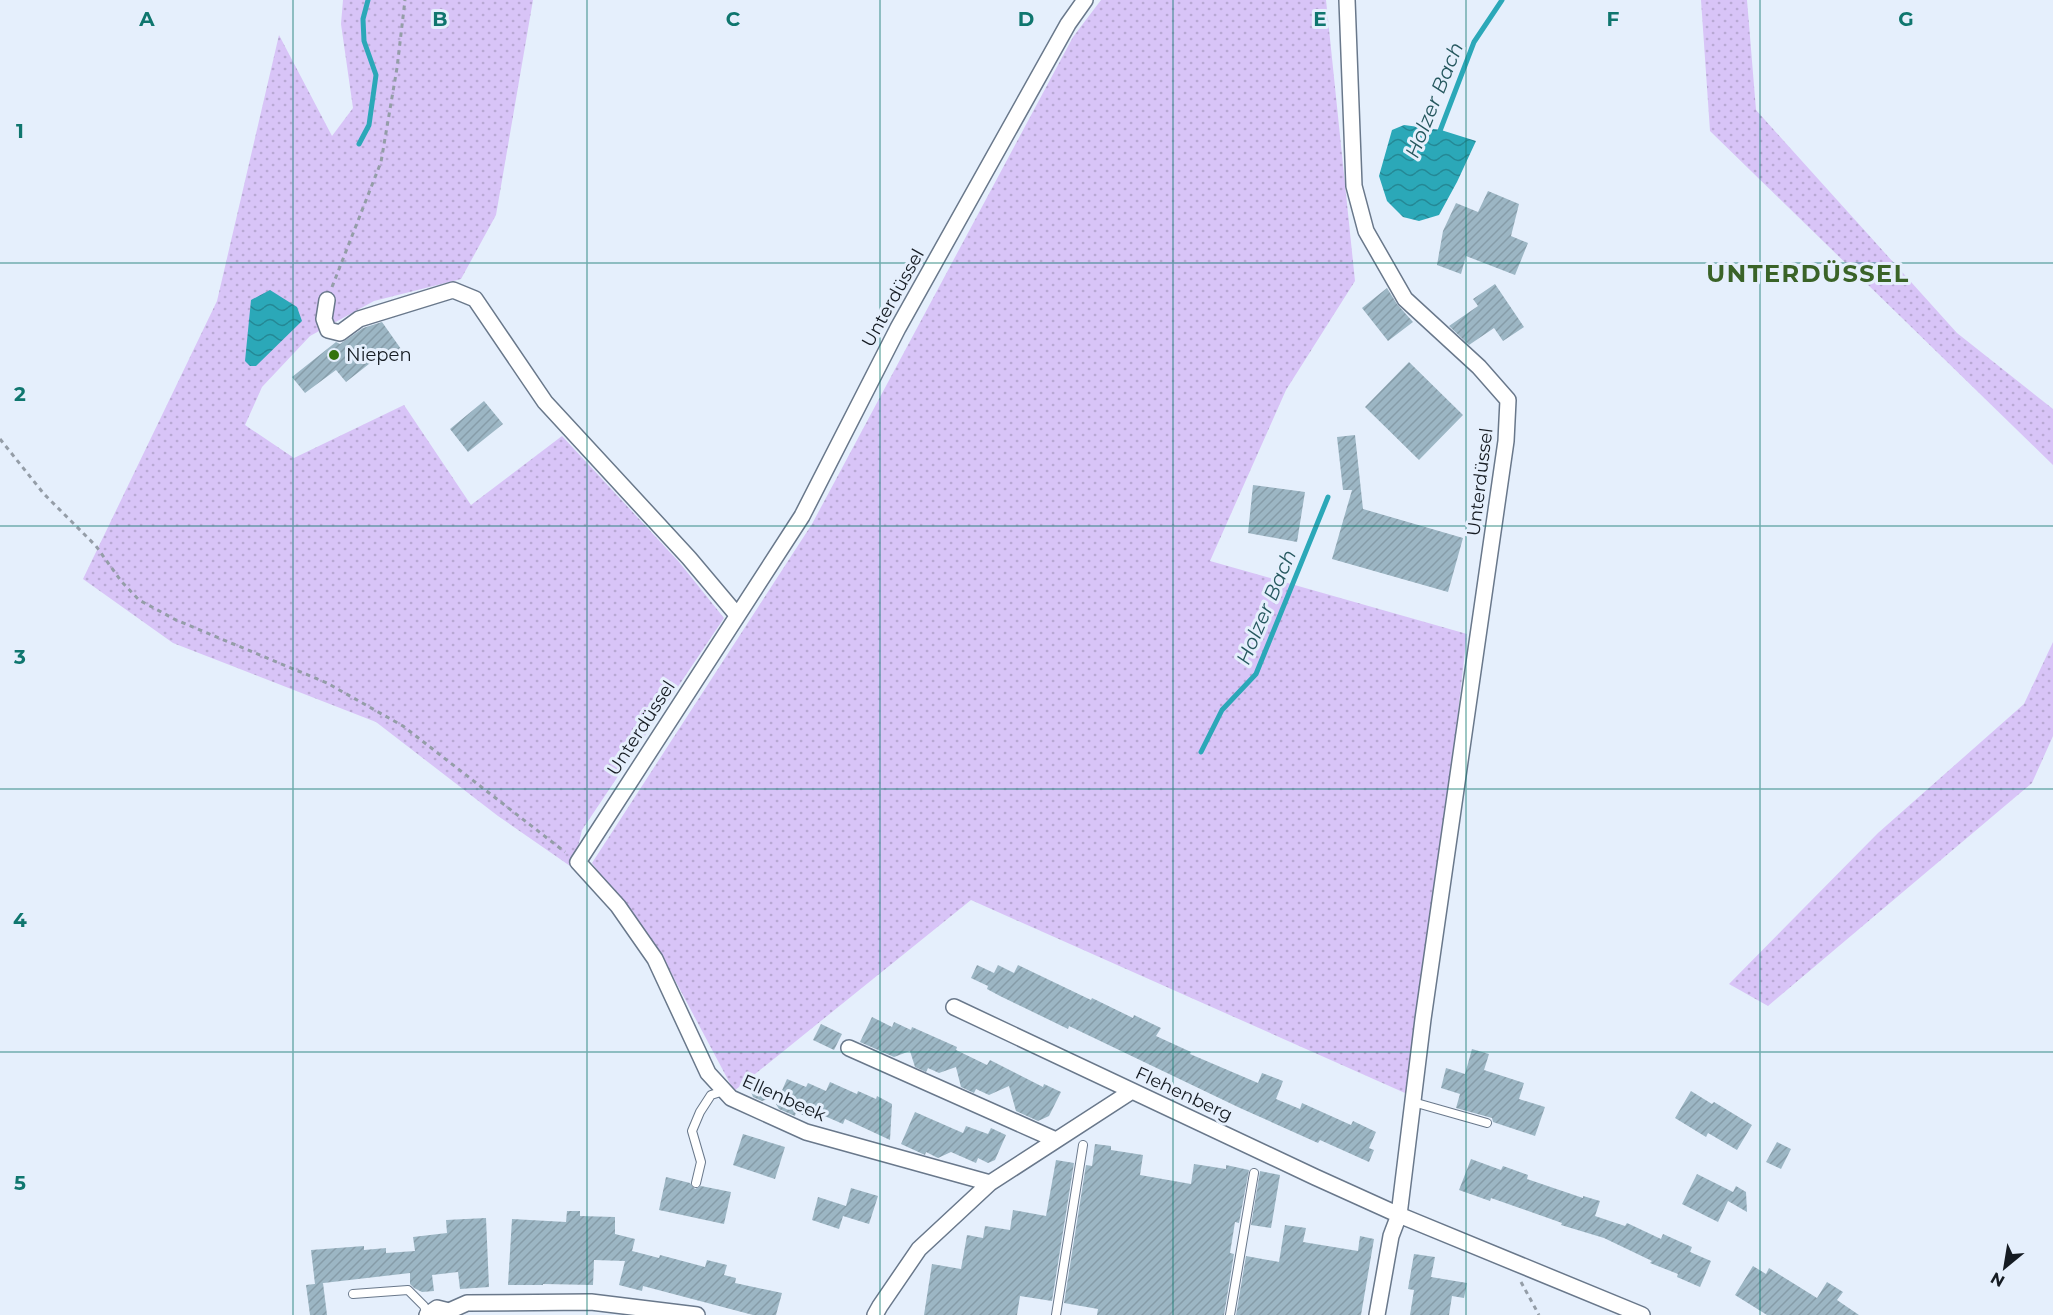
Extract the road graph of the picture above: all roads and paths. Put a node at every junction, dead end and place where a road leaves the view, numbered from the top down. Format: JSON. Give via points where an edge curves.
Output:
{"nodes":[{"id":1,"x":405,"y":0,"type":"edge"},
{"id":2,"x":1085,"y":0,"type":"edge"},
{"id":3,"x":1347,"y":0,"type":"edge"},
{"id":4,"x":327,"y":300,"type":"joint"},
{"id":5,"x":0,"y":439,"type":"edge"},
{"id":6,"x":737,"y":615,"type":"junction"},
{"id":7,"x":579,"y":862,"type":"junction"},
{"id":8,"x":954,"y":1007,"type":"dead end"},
{"id":9,"x":849,"y":1048,"type":"dead end"},
{"id":10,"x":724,"y":1091,"type":"junction"},
{"id":11,"x":1132,"y":1091,"type":"junction"},
{"id":12,"x":1413,"y":1102,"type":"junction"},
{"id":13,"x":1486,"y":1123,"type":"dead end"},
{"id":14,"x":1056,"y":1140,"type":"junction"},
{"id":15,"x":1083,"y":1145,"type":"dead end"},
{"id":16,"x":1254,"y":1173,"type":"dead end"},
{"id":17,"x":696,"y":1183,"type":"dead end"},
{"id":18,"x":990,"y":1183,"type":"junction"},
{"id":19,"x":1400,"y":1215,"type":"junction"},
{"id":20,"x":1515,"y":1263,"type":"junction"},
{"id":21,"x":353,"y":1294,"type":"dead end"},
{"id":22,"x":566,"y":1309,"type":"edge"},
{"id":23,"x":450,"y":1313,"type":"edge"},
{"id":24,"x":427,"y":1315,"type":"edge"},
{"id":25,"x":697,"y":1315,"type":"edge"},
{"id":26,"x":875,"y":1315,"type":"edge"},
{"id":27,"x":1056,"y":1315,"type":"edge"},
{"id":28,"x":1230,"y":1315,"type":"edge"},
{"id":29,"x":1377,"y":1315,"type":"edge"},
{"id":30,"x":1539,"y":1315,"type":"edge"},
{"id":31,"x":1642,"y":1315,"type":"edge"}],
"edges":[{"from":1,"to":4,"type":"path","via":[[381,162]]},
{"from":2,"to":6,"type":"street","name":"Unterdüssel","via":[[898,328],[802,516]]},
{"from":3,"to":12,"type":"street","name":"Unterdüssel","via":[[1354,186],[1366,231],[1405,299],[1479,367],[1508,400],[1506,441]]},
{"from":4,"to":6,"type":"street","via":[[324,319],[328,330],[340,333],[359,319],[453,290],[475,299],[545,402]]},
{"from":5,"to":7,"type":"path","via":[[139,600],[176,620],[327,683],[403,726]]},
{"from":6,"to":7,"type":"street","name":"Unterdüssel"},
{"from":7,"to":10,"type":"street","name":"Ellenbeek","via":[[618,906],[655,959],[708,1073]]},
{"from":8,"to":11,"type":"street","name":"Flehenberg"},
{"from":9,"to":14,"type":"street"},
{"from":10,"to":17,"type":"lane","via":[[711,1095],[692,1131],[701,1162]]},
{"from":10,"to":18,"type":"street","name":"Ellenbeek","via":[[731,1098],[806,1132]]},
{"from":11,"to":14,"type":"street"},
{"from":11,"to":19,"type":"street","name":"Flehenberg"},
{"from":12,"to":13,"type":"lane"},
{"from":12,"to":19,"type":"street"},
{"from":14,"to":18,"type":"street"},
{"from":15,"to":27,"type":"lane"},
{"from":16,"to":28,"type":"lane"},
{"from":18,"to":26,"type":"street","via":[[919,1249]]},
{"from":19,"to":20,"type":"street","name":"Flehenberg"},
{"from":19,"to":29,"type":"street","via":[[1391,1236]]},
{"from":20,"to":30,"type":"path","via":[[1524,1290]]},
{"from":20,"to":31,"type":"street","name":"Flehenberg"},
{"from":21,"to":24,"type":"lane","via":[[408,1290],[424,1306]]},
{"from":22,"to":23,"type":"street","via":[[467,1303]]},
{"from":22,"to":25,"type":"street","via":[[591,1302]]},
{"from":23,"to":24,"type":"street","via":[[437,1308]]}]}
